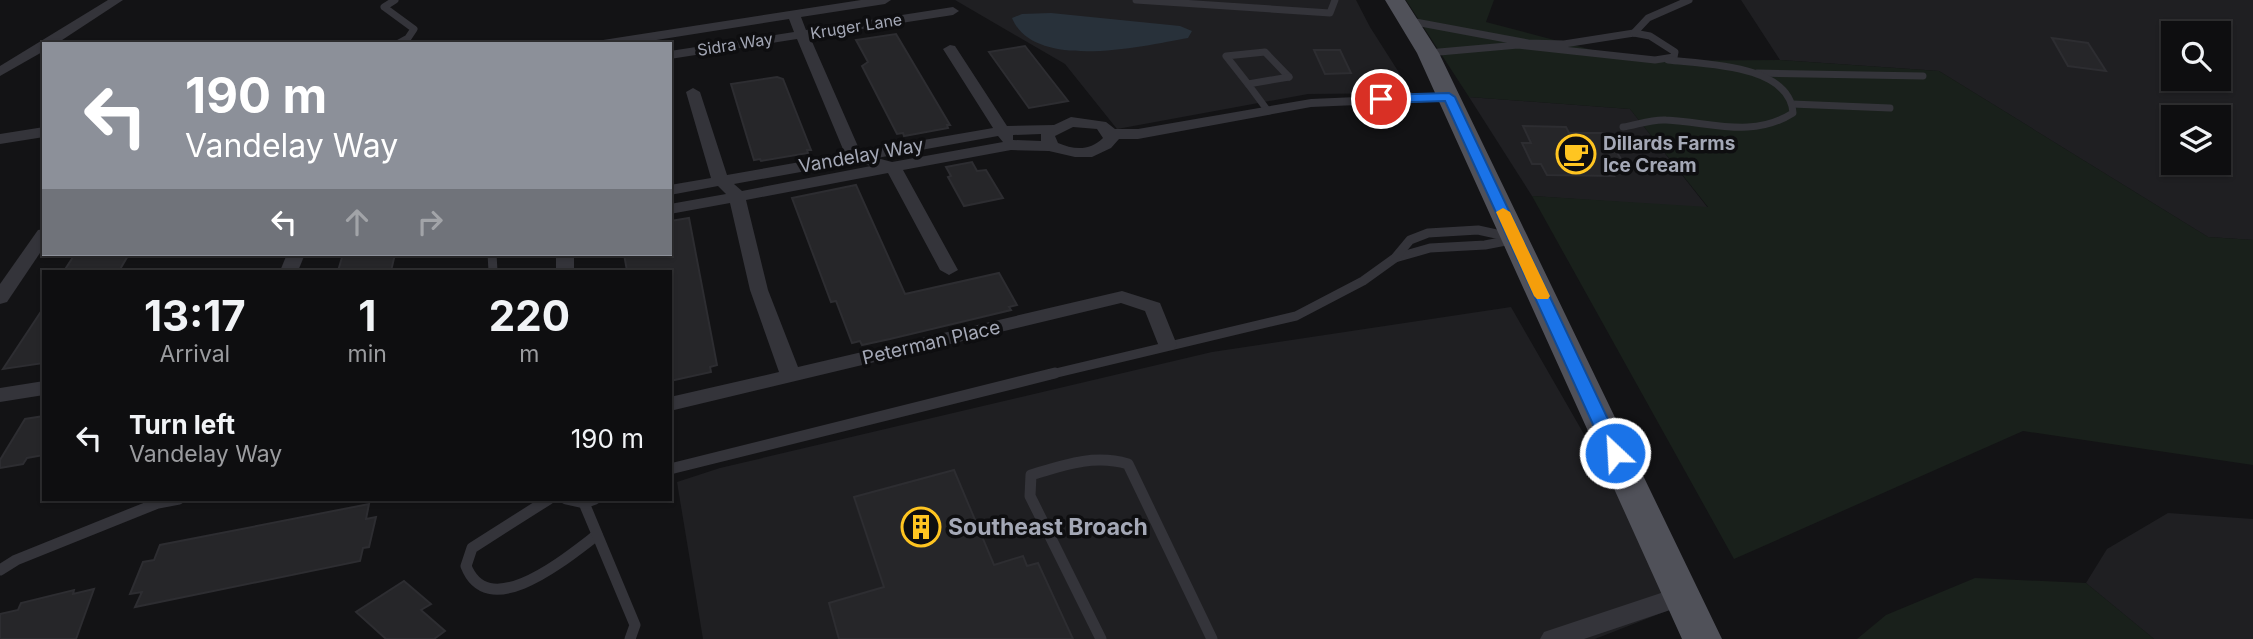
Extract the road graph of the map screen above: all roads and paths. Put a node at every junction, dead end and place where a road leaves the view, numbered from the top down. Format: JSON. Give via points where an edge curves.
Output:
{"nodes":[{"id":1,"x":117,"y":0,"type":"edge"},
{"id":2,"x":395,"y":0,"type":"edge"},
{"id":3,"x":885,"y":0,"type":"edge"},
{"id":4,"x":1136,"y":0,"type":"edge"},
{"id":5,"x":1335,"y":0,"type":"edge"},
{"id":6,"x":1689,"y":0,"type":"edge"},
{"id":7,"x":953,"y":11,"type":"dead end"},
{"id":8,"x":1403,"y":11,"type":"edge"},
{"id":9,"x":793,"y":14,"type":"junction"},
{"id":10,"x":1634,"y":33,"type":"junction"},
{"id":11,"x":800,"y":34,"type":"junction"},
{"id":12,"x":48,"y":42,"type":"edge"},
{"id":13,"x":401,"y":42,"type":"edge"},
{"id":14,"x":616,"y":42,"type":"edge"},
{"id":15,"x":1528,"y":44,"type":"junction"},
{"id":16,"x":42,"y":46,"type":"edge"},
{"id":17,"x":950,"y":49,"type":"dead end"},
{"id":18,"x":1428,"y":53,"type":"junction"},
{"id":19,"x":672,"y":55,"type":"edge"},
{"id":20,"x":1668,"y":60,"type":"junction"},
{"id":21,"x":0,"y":72,"type":"edge"},
{"id":22,"x":1757,"y":73,"type":"junction"},
{"id":23,"x":1923,"y":76,"type":"dead end"},
{"id":24,"x":1248,"y":84,"type":"junction"},
{"id":25,"x":694,"y":92,"type":"dead end"},
{"id":26,"x":1449,"y":97,"type":"junction"},
{"id":27,"x":1792,"y":104,"type":"junction"},
{"id":28,"x":1890,"y":107,"type":"dead end"},
{"id":29,"x":1268,"y":111,"type":"junction"},
{"id":30,"x":1623,"y":127,"type":"dead end"},
{"id":31,"x":1053,"y":129,"type":"junction"},
{"id":32,"x":1002,"y":131,"type":"junction"},
{"id":33,"x":42,"y":132,"type":"edge"},
{"id":34,"x":1111,"y":134,"type":"junction"},
{"id":35,"x":0,"y":139,"type":"edge"},
{"id":36,"x":1011,"y":145,"type":"junction"},
{"id":37,"x":1052,"y":146,"type":"junction"},
{"id":38,"x":854,"y":156,"type":"junction"},
{"id":39,"x":894,"y":168,"type":"junction"},
{"id":40,"x":720,"y":180,"type":"junction"},
{"id":41,"x":672,"y":190,"type":"edge"},
{"id":42,"x":737,"y":195,"type":"junction"},
{"id":43,"x":672,"y":209,"type":"edge"},
{"id":44,"x":42,"y":236,"type":"edge"},
{"id":45,"x":1516,"y":239,"type":"junction"},
{"id":46,"x":1395,"y":258,"type":"junction"},
{"id":47,"x":949,"y":270,"type":"dead end"},
{"id":48,"x":0,"y":298,"type":"edge"},
{"id":49,"x":1167,"y":345,"type":"junction"},
{"id":50,"x":791,"y":376,"type":"junction"},
{"id":51,"x":42,"y":388,"type":"edge"},
{"id":52,"x":0,"y":395,"type":"edge"},
{"id":53,"x":672,"y":404,"type":"edge"},
{"id":54,"x":672,"y":469,"type":"edge"},
{"id":55,"x":172,"y":501,"type":"edge"},
{"id":56,"x":546,"y":501,"type":"edge"},
{"id":57,"x":590,"y":501,"type":"edge"},
{"id":58,"x":597,"y":535,"type":"junction"},
{"id":59,"x":0,"y":570,"type":"edge"},
{"id":60,"x":1682,"y":596,"type":"junction"},
{"id":61,"x":630,"y":639,"type":"edge"},
{"id":62,"x":1101,"y":639,"type":"edge"},
{"id":63,"x":1212,"y":639,"type":"edge"},
{"id":64,"x":1553,"y":639,"type":"edge"},
{"id":65,"x":1702,"y":639,"type":"edge"}],
"edges":[{"from":1,"to":12,"type":"street"},
{"from":2,"to":13,"type":"lane","via":[[384,7],[414,29]]},
{"from":3,"to":9,"type":"street"},
{"from":4,"to":5,"type":"lane","via":[[1330,13]]},
{"from":6,"to":10,"type":"lane","via":[[1642,21]]},
{"from":7,"to":11,"type":"street","name":"Kruger Lane"},
{"from":8,"to":15,"type":"lane"},
{"from":8,"to":18,"type":"main road"},
{"from":9,"to":11,"type":"street"},
{"from":9,"to":14,"type":"street"},
{"from":10,"to":15,"type":"lane","via":[[1564,44]]},
{"from":10,"to":20,"type":"lane","via":[[1650,36],[1675,52]]},
{"from":11,"to":19,"type":"street","name":"Sidra Way"},
{"from":11,"to":38,"type":"street"},
{"from":15,"to":18,"type":"lane"},
{"from":15,"to":20,"type":"lane"},
{"from":16,"to":21,"type":"street"},
{"from":17,"to":32,"type":"street"},
{"from":18,"to":26,"type":"main road"},
{"from":20,"to":22,"type":"lane"},
{"from":22,"to":23,"type":"lane"},
{"from":22,"to":27,"type":"lane"},
{"from":24,"to":24,"type":"lane","via":[[1262,82],[1289,77],[1265,51],[1226,56]]},
{"from":24,"to":29,"type":"lane"},
{"from":25,"to":40,"type":"street"},
{"from":26,"to":29,"type":"street","via":[[1358,99]]},
{"from":26,"to":45,"type":"main road"},
{"from":27,"to":28,"type":"lane"},
{"from":27,"to":30,"type":"lane","via":[[1793,113],[1766,129],[1662,120]]},
{"from":29,"to":34,"type":"street","via":[[1138,134]]},
{"from":31,"to":32,"type":"street","name":"Vandelay Way"},
{"from":31,"to":34,"type":"street","via":[[1081,122],[1101,125]]},
{"from":31,"to":37,"type":"street","via":[[1047,137]]},
{"from":32,"to":36,"type":"street"},
{"from":32,"to":38,"type":"street","name":"Vandelay Way"},
{"from":33,"to":35,"type":"street"},
{"from":34,"to":37,"type":"street","via":[[1108,145],[1091,152]]},
{"from":36,"to":37,"type":"street","name":"Vandelay Way"},
{"from":36,"to":39,"type":"street","name":"Vandelay Way"},
{"from":38,"to":39,"type":"street"},
{"from":38,"to":40,"type":"street","name":"Vandelay Way"},
{"from":39,"to":42,"type":"street","name":"Vandelay Way"},
{"from":39,"to":47,"type":"street"},
{"from":40,"to":41,"type":"street","name":"Vandelay Way"},
{"from":40,"to":42,"type":"street"},
{"from":42,"to":43,"type":"street","name":"Vandelay Way"},
{"from":42,"to":50,"type":"street","via":[[759,290]]},
{"from":44,"to":48,"type":"street"},
{"from":45,"to":46,"type":"lane","via":[[1430,248]]},
{"from":45,"to":46,"type":"lane","via":[[1478,230],[1428,233],[1410,240]]},
{"from":45,"to":60,"type":"main road"},
{"from":46,"to":49,"type":"lane","via":[[1363,281],[1296,316]]},
{"from":49,"to":50,"type":"street","name":"Peterman Place","via":[[1153,307],[1122,297]]},
{"from":49,"to":54,"type":"lane"},
{"from":50,"to":53,"type":"street","name":"Peterman Place"},
{"from":51,"to":52,"type":"street"},
{"from":55,"to":59,"type":"lane"},
{"from":56,"to":58,"type":"lane","via":[[472,547],[466,563],[470,577],[485,588],[509,589],[534,579]]},
{"from":57,"to":58,"type":"lane"},
{"from":58,"to":61,"type":"lane","via":[[635,625]]},
{"from":60,"to":64,"type":"street"},
{"from":60,"to":65,"type":"main road"},
{"from":62,"to":63,"type":"lane","via":[[1030,496],[1031,475],[1073,462],[1112,458],[1128,464]]}]}
